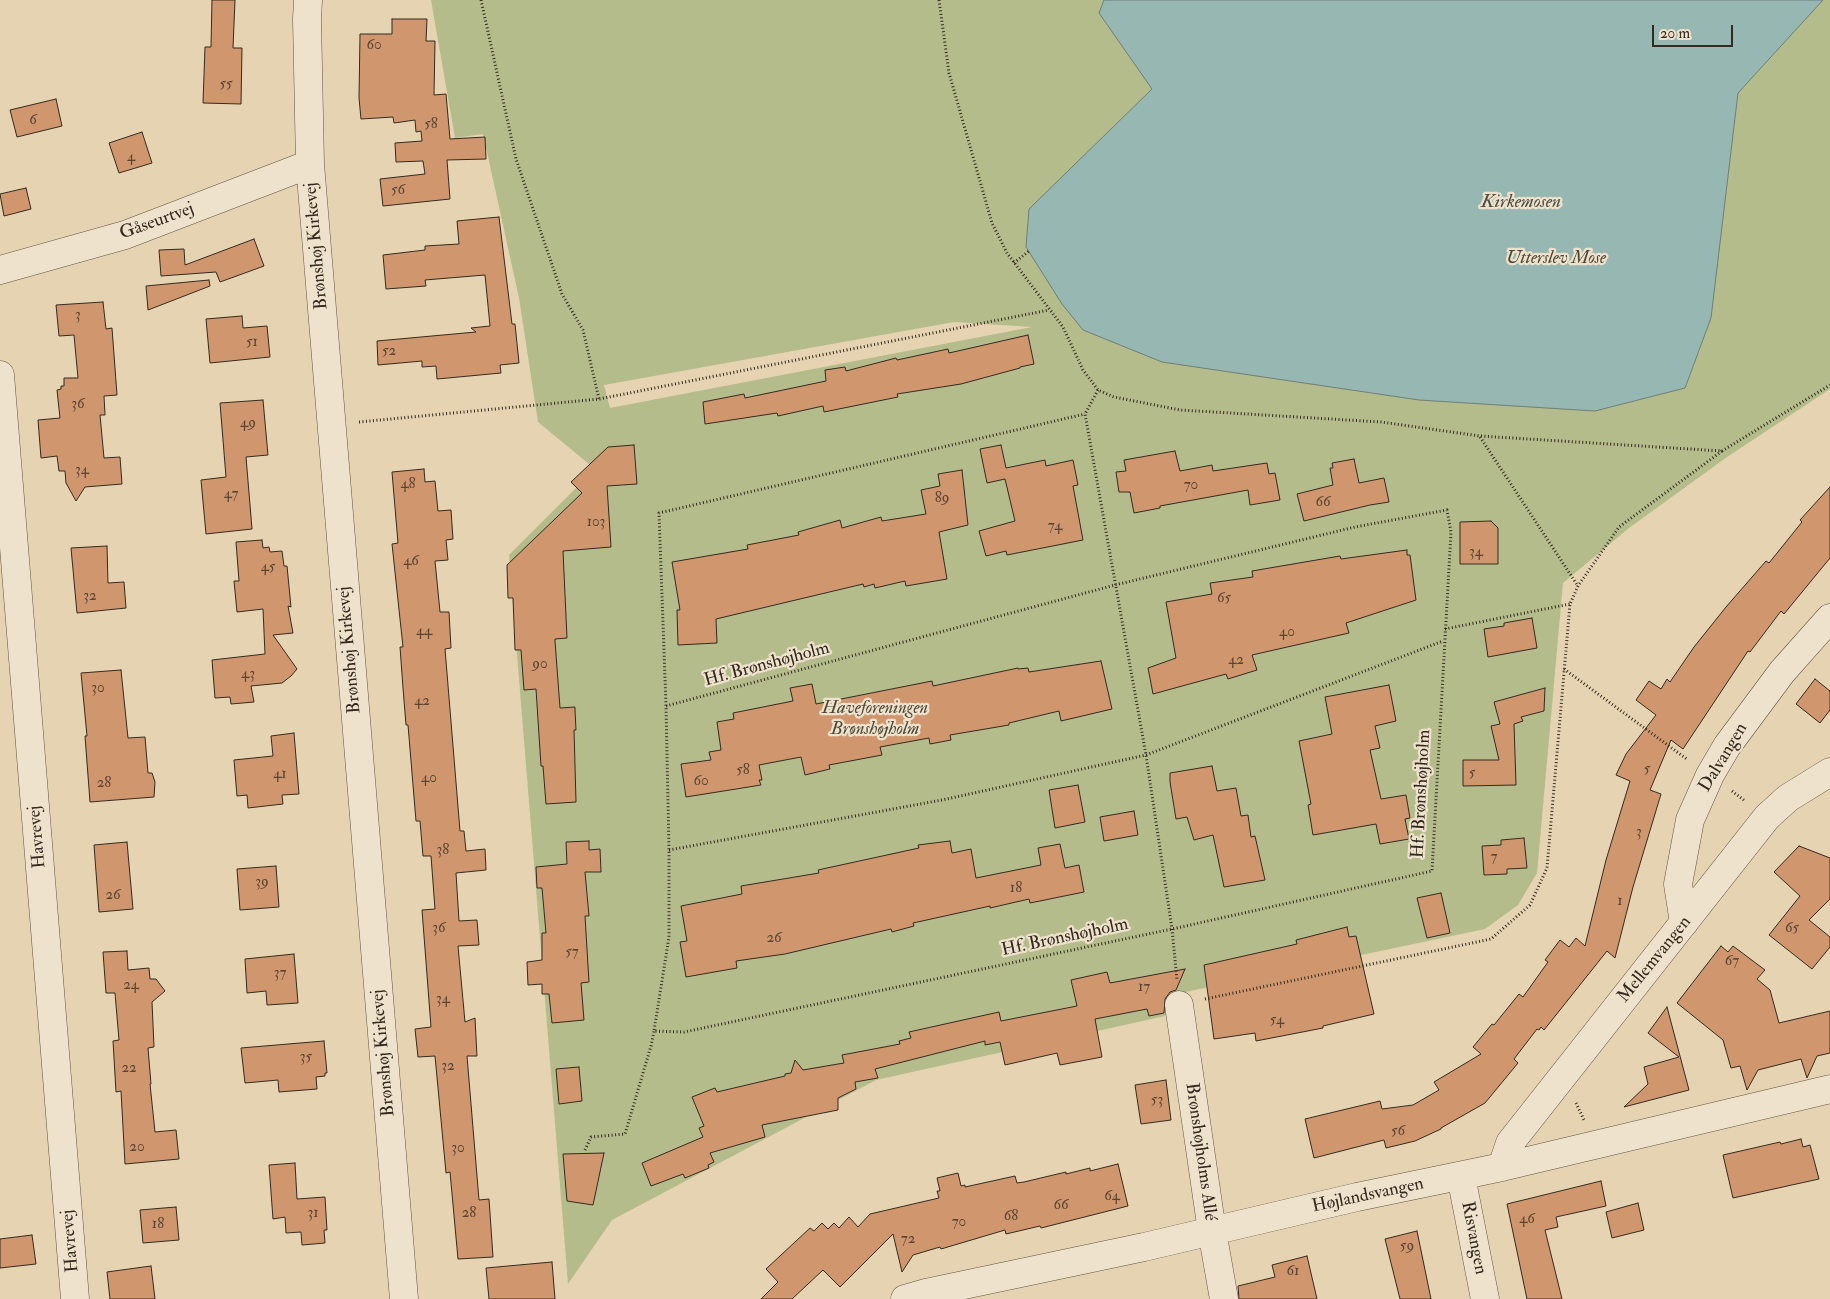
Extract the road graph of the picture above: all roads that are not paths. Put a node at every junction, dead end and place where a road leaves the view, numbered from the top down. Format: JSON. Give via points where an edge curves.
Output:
{"nodes":[{"id":1,"x":308,"y":0,"type":"edge"},
{"id":2,"x":310,"y":164,"type":"junction"},
{"id":3,"x":0,"y":270,"type":"edge"},
{"id":4,"x":0,"y":375,"type":"edge"},
{"id":5,"x":1830,"y":618,"type":"edge"},
{"id":6,"x":1830,"y":772,"type":"edge"},
{"id":7,"x":1684,"y":923,"type":"junction"},
{"id":8,"x":1179,"y":1005,"type":"road end"},
{"id":9,"x":1830,"y":1089,"type":"edge"},
{"id":10,"x":1502,"y":1167,"type":"junction"},
{"id":11,"x":1460,"y":1176,"type":"junction"},
{"id":12,"x":1212,"y":1231,"type":"junction"},
{"id":13,"x":75,"y":1299,"type":"edge"},
{"id":14,"x":404,"y":1299,"type":"edge"},
{"id":15,"x":905,"y":1299,"type":"edge"},
{"id":16,"x":1224,"y":1299,"type":"edge"},
{"id":17,"x":1485,"y":1299,"type":"edge"}],
"edges":[{"from":1,"to":2,"type":"street","name":"Brønshøj Kirkevej"},
{"from":2,"to":3,"type":"street","name":"Gåseurtvej","via":[[125,235]]},
{"from":2,"to":14,"type":"street","name":"Brønshøj Kirkevej"},
{"from":4,"to":13,"type":"street","name":"Havrevej"},
{"from":5,"to":7,"type":"street","name":"Dalvangen","via":[[1782,672],[1727,746],[1710,775],[1690,820],[1678,884]]},
{"from":6,"to":7,"type":"street","name":"Mellemvangen","via":[[1788,798],[1767,816]]},
{"from":7,"to":10,"type":"street","name":"Mellemvangen","via":[[1510,1144]]},
{"from":8,"to":12,"type":"street","name":"Brønshøjholms Allé"},
{"from":9,"to":10,"type":"street","name":"Højlandsvangen"},
{"from":10,"to":11,"type":"street","name":"Højlandsvangen"},
{"from":11,"to":12,"type":"street","name":"Højlandsvangen"},
{"from":11,"to":17,"type":"street","name":"Risvangen"},
{"from":12,"to":15,"type":"street","name":"Højlandsvangen"},
{"from":12,"to":16,"type":"street","name":"Brønshøjholms Allé"}]}
